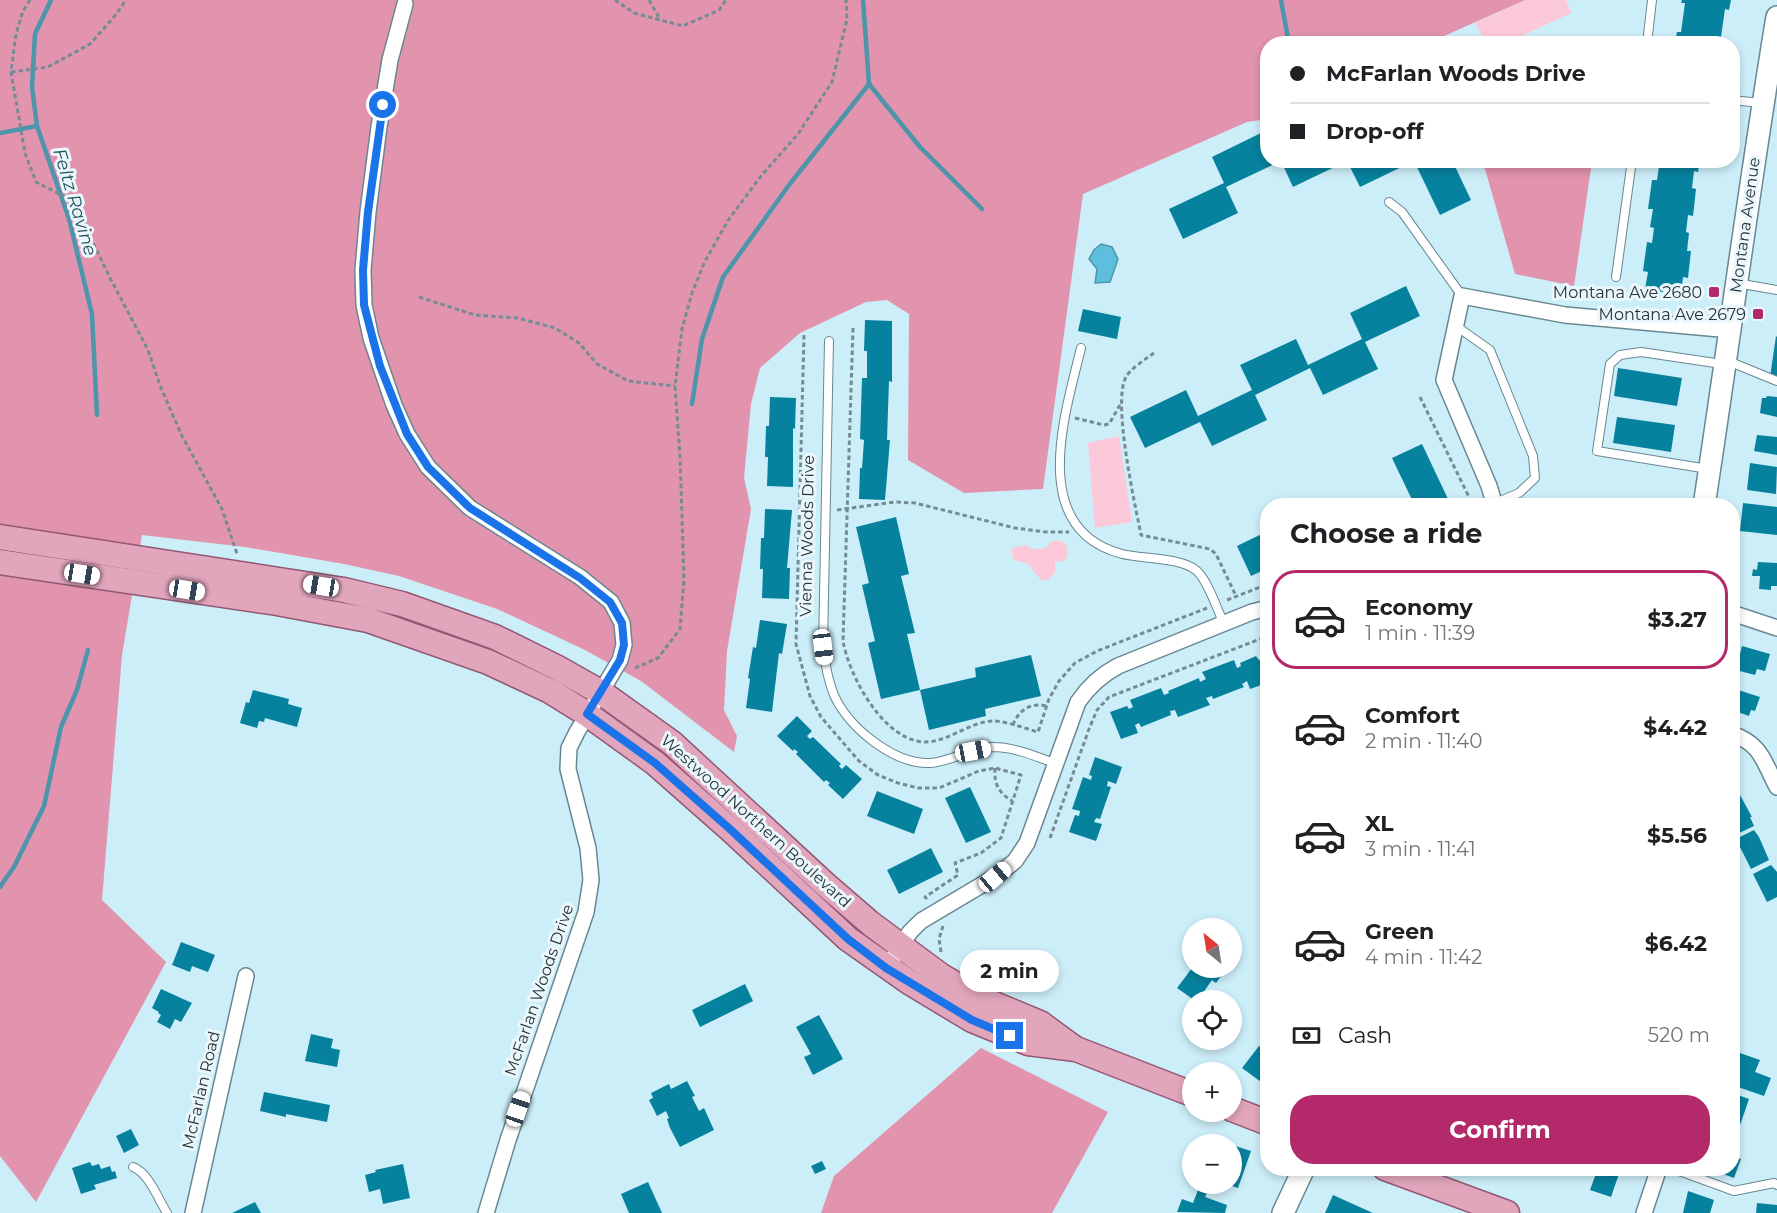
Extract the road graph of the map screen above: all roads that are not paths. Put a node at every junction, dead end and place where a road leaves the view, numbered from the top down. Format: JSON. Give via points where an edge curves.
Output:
{"nodes":[{"id":1,"x":1652,"y":0,"type":"edge"},
{"id":2,"x":404,"y":1,"type":"edge"},
{"id":3,"x":1777,"y":17,"type":"edge"},
{"id":4,"x":1648,"y":36,"type":"edge"},
{"id":5,"x":1740,"y":101,"type":"edge"},
{"id":6,"x":1763,"y":103,"type":"junction"},
{"id":7,"x":1631,"y":168,"type":"edge"},
{"id":8,"x":1389,"y":202,"type":"dead end"},
{"id":9,"x":1616,"y":277,"type":"dead end"},
{"id":10,"x":1737,"y":282,"type":"junction"},
{"id":11,"x":1777,"y":290,"type":"edge"},
{"id":12,"x":1462,"y":296,"type":"junction"},
{"id":13,"x":1455,"y":326,"type":"junction"},
{"id":14,"x":1731,"y":330,"type":"junction"},
{"id":15,"x":829,"y":340,"type":"dead end"},
{"id":16,"x":1081,"y":348,"type":"dead end"},
{"id":17,"x":1726,"y":362,"type":"junction"},
{"id":18,"x":1777,"y":381,"type":"edge"},
{"id":19,"x":1709,"y":469,"type":"junction"},
{"id":20,"x":1493,"y":498,"type":"edge"},
{"id":21,"x":1508,"y":498,"type":"edge"},
{"id":22,"x":1705,"y":498,"type":"edge"},
{"id":23,"x":0,"y":537,"type":"edge"},
{"id":24,"x":0,"y":562,"type":"edge"},
{"id":25,"x":210,"y":581,"type":"junction"},
{"id":26,"x":1260,"y":610,"type":"edge"},
{"id":27,"x":1740,"y":616,"type":"edge"},
{"id":28,"x":1224,"y":624,"type":"junction"},
{"id":29,"x":1777,"y":628,"type":"edge"},
{"id":30,"x":602,"y":693,"type":"junction"},
{"id":31,"x":587,"y":714,"type":"junction"},
{"id":32,"x":1740,"y":738,"type":"edge"},
{"id":33,"x":1054,"y":763,"type":"junction"},
{"id":34,"x":1777,"y":787,"type":"edge"},
{"id":35,"x":900,"y":946,"type":"junction"},
{"id":36,"x":886,"y":968,"type":"junction"},
{"id":37,"x":246,"y":976,"type":"dead end"},
{"id":38,"x":1076,"y":1049,"type":"junction"},
{"id":39,"x":1182,"y":1090,"type":"edge"},
{"id":40,"x":1242,"y":1113,"type":"edge"},
{"id":41,"x":1260,"y":1120,"type":"edge"},
{"id":42,"x":133,"y":1167,"type":"dead end"},
{"id":43,"x":1300,"y":1176,"type":"edge"},
{"id":44,"x":1404,"y":1176,"type":"edge"},
{"id":45,"x":1656,"y":1176,"type":"edge"},
{"id":46,"x":1693,"y":1176,"type":"edge"},
{"id":47,"x":1777,"y":1185,"type":"edge"},
{"id":48,"x":1479,"y":1208,"type":"edge"},
{"id":49,"x":166,"y":1213,"type":"edge"},
{"id":50,"x":193,"y":1213,"type":"edge"},
{"id":51,"x":486,"y":1213,"type":"edge"},
{"id":52,"x":1283,"y":1213,"type":"edge"},
{"id":53,"x":1508,"y":1213,"type":"edge"},
{"id":54,"x":1644,"y":1213,"type":"edge"}],
"edges":[{"from":1,"to":4,"type":"lane"},
{"from":2,"to":30,"type":"street","name":"McFarlan Woods Drive","via":[[390,60],[368,212],[364,305],[372,338],[394,405],[428,467],[470,508],[580,578],[610,602],[622,623],[624,645]]},
{"from":3,"to":6,"type":"street","name":"Montana Avenue"},
{"from":5,"to":6,"type":"lane"},
{"from":6,"to":10,"type":"street","name":"Montana Avenue"},
{"from":7,"to":9,"type":"lane"},
{"from":8,"to":12,"type":"lane","via":[[1402,212]]},
{"from":10,"to":11,"type":"lane"},
{"from":10,"to":14,"type":"street","name":"Montana Avenue"},
{"from":12,"to":13,"type":"street"},
{"from":12,"to":14,"type":"street","via":[[1565,315]]},
{"from":13,"to":20,"type":"street","via":[[1444,380]]},
{"from":13,"to":21,"type":"lane","via":[[1490,350],[1533,456],[1535,478]]},
{"from":14,"to":17,"type":"street","name":"Montana Avenue"},
{"from":15,"to":33,"type":"lane","name":"Vienna Woods Drive","via":[[823,647],[832,689],[860,730],[896,757],[930,763],[992,747]]},
{"from":16,"to":28,"type":"lane","via":[[1059,454],[1068,508],[1081,532],[1110,550],[1197,570]]},
{"from":17,"to":18,"type":"lane"},
{"from":17,"to":19,"type":"street","name":"Montana Avenue"},
{"from":17,"to":19,"type":"lane","via":[[1641,352],[1620,355],[1610,364],[1597,451]]},
{"from":19,"to":22,"type":"street","name":"Montana Avenue"},
{"from":23,"to":25,"type":"main road","name":"Westwood Northern Boulevard"},
{"from":24,"to":25,"type":"main road","name":"Westwood Northern Boulevard"},
{"from":25,"to":30,"type":"main road","name":"Westwood Northern Boulevard","via":[[243,573],[402,604],[495,638]]},
{"from":25,"to":31,"type":"main road","name":"Westwood Northern Boulevard","via":[[368,620],[488,662],[550,691]]},
{"from":26,"to":28,"type":"street"},
{"from":27,"to":29,"type":"street"},
{"from":28,"to":33,"type":"street","via":[[1118,666],[1100,677],[1078,702]]},
{"from":30,"to":31,"type":"street","name":"McFarlan Woods Drive"},
{"from":30,"to":35,"type":"main road","name":"Westwood Northern Boulevard","via":[[672,743],[826,885]]},
{"from":31,"to":36,"type":"main road","name":"Westwood Northern Boulevard","via":[[655,763],[848,939]]},
{"from":31,"to":51,"type":"street","name":"McFarlan Woods Drive","via":[[569,748],[568,769],[588,849],[591,880],[586,912]]},
{"from":32,"to":34,"type":"street","via":[[1760,752]]},
{"from":33,"to":35,"type":"street","via":[[1026,843],[1015,861],[921,921]]},
{"from":35,"to":36,"type":"street"},
{"from":35,"to":38,"type":"main road","name":"Westwood Northern Boulevard","via":[[975,996],[1040,1023]]},
{"from":36,"to":38,"type":"main road","name":"Westwood Northern Boulevard","via":[[972,1020],[1028,1043]]},
{"from":37,"to":50,"type":"street","name":"McFarlan Road"},
{"from":38,"to":39,"type":"main road","name":"Westwood Northern Boulevard"},
{"from":40,"to":41,"type":"main road"},
{"from":42,"to":49,"type":"lane","via":[[149,1182]]},
{"from":43,"to":52,"type":"street"},
{"from":44,"to":48,"type":"main road"},
{"from":45,"to":54,"type":"street"},
{"from":46,"to":47,"type":"lane","via":[[1734,1191]]},
{"from":48,"to":53,"type":"main road"}]}
